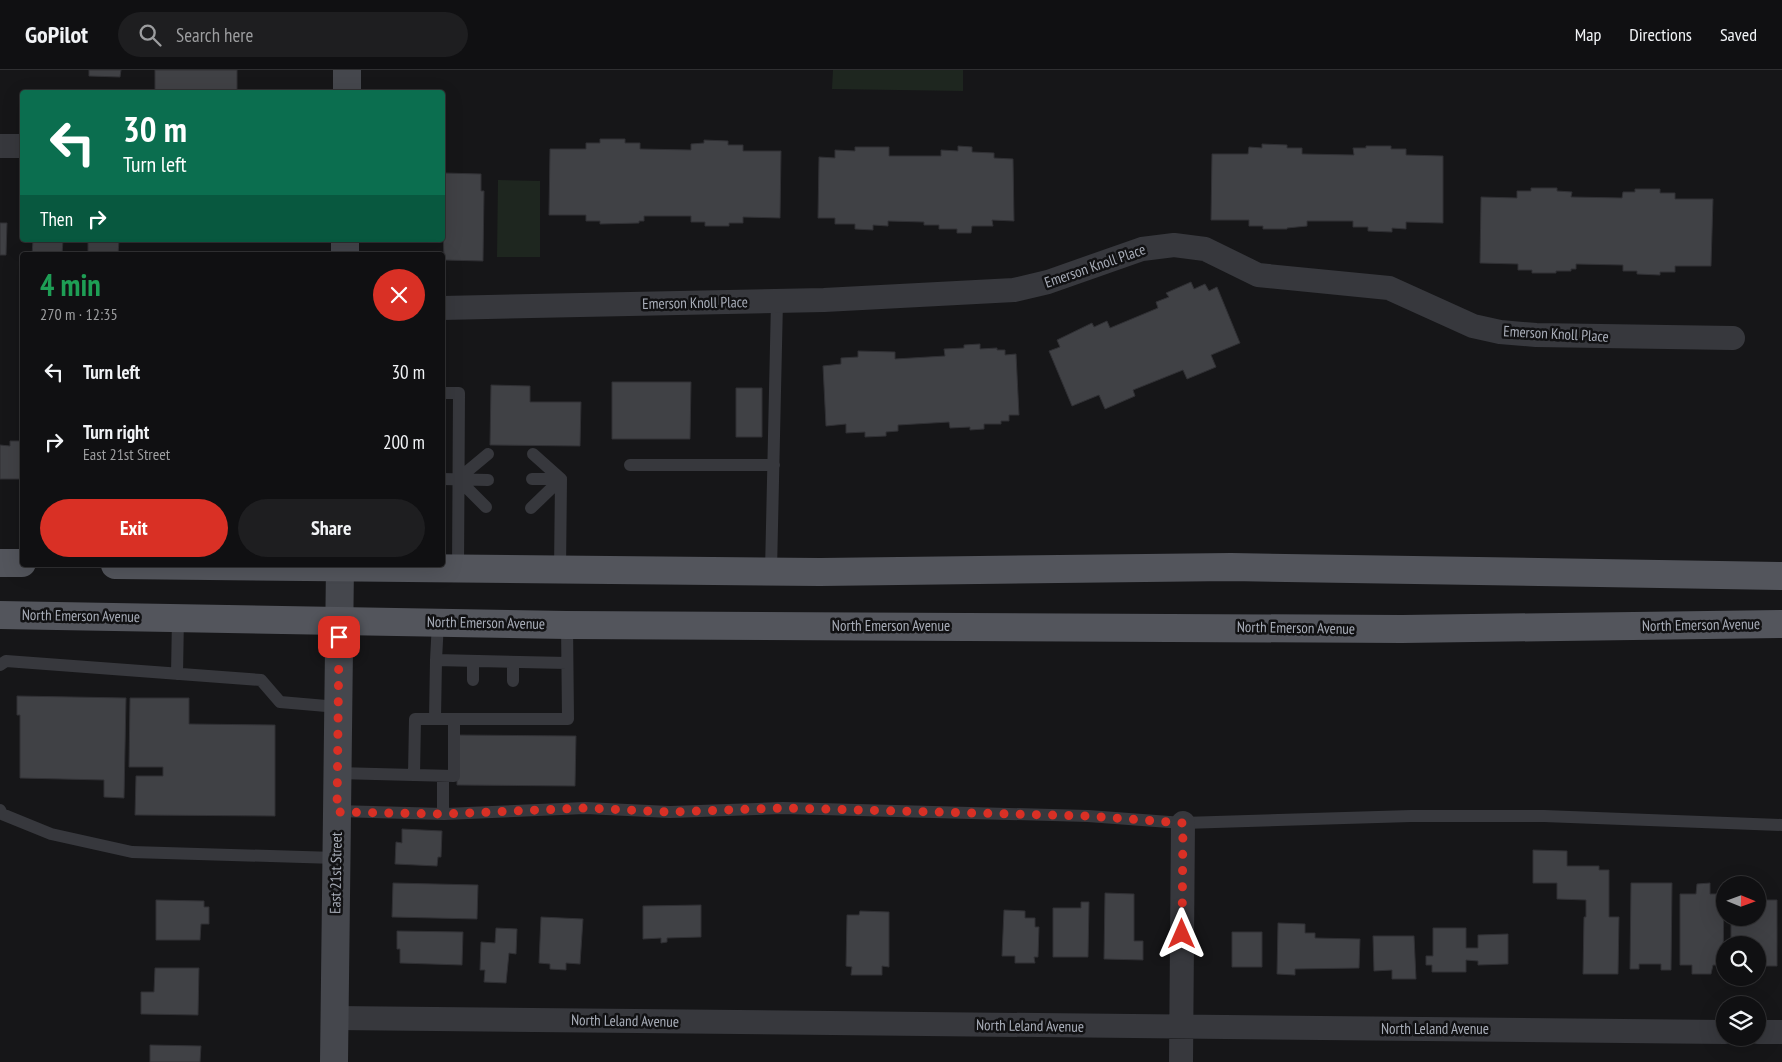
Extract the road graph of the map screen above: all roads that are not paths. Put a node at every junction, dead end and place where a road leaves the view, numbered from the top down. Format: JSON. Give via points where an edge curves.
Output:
{"nodes":[{"id":1,"x":347,"y":70,"type":"edge"},
{"id":2,"x":347,"y":90,"type":"edge"},
{"id":3,"x":0,"y":146,"type":"edge"},
{"id":4,"x":20,"y":146,"type":"edge"},
{"id":5,"x":777,"y":301,"type":"junction"},
{"id":6,"x":445,"y":308,"type":"edge"},
{"id":7,"x":1733,"y":338,"type":"dead end"},
{"id":8,"x":445,"y":393,"type":"edge"},
{"id":9,"x":488,"y":454,"type":"dead end"},
{"id":10,"x":532,"y":454,"type":"dead end"},
{"id":11,"x":630,"y":465,"type":"dead end"},
{"id":12,"x":774,"y":465,"type":"junction"},
{"id":13,"x":445,"y":479,"type":"edge"},
{"id":14,"x":458,"y":479,"type":"junction"},
{"id":15,"x":532,"y":479,"type":"dead end"},
{"id":16,"x":561,"y":479,"type":"junction"},
{"id":17,"x":488,"y":480,"type":"dead end"},
{"id":18,"x":486,"y":507,"type":"dead end"},
{"id":19,"x":531,"y":508,"type":"dead end"},
{"id":20,"x":0,"y":563,"type":"edge"},
{"id":21,"x":20,"y":563,"type":"edge"},
{"id":22,"x":340,"y":567,"type":"edge"},
{"id":23,"x":379,"y":567,"type":"edge"},
{"id":24,"x":458,"y":569,"type":"junction"},
{"id":25,"x":560,"y":570,"type":"junction"},
{"id":26,"x":771,"y":571,"type":"junction"},
{"id":27,"x":1782,"y":576,"type":"edge"},
{"id":28,"x":0,"y":615,"type":"edge"},
{"id":29,"x":178,"y":617,"type":"junction"},
{"id":30,"x":339,"y":620,"type":"junction"},
{"id":31,"x":438,"y":622,"type":"junction"},
{"id":32,"x":567,"y":624,"type":"junction"},
{"id":33,"x":1782,"y":624,"type":"edge"},
{"id":34,"x":436,"y":660,"type":"junction"},
{"id":35,"x":473,"y":661,"type":"junction"},
{"id":36,"x":514,"y":662,"type":"junction"},
{"id":37,"x":567,"y":663,"type":"junction"},
{"id":38,"x":0,"y":665,"type":"edge"},
{"id":39,"x":177,"y":674,"type":"junction"},
{"id":40,"x":473,"y":680,"type":"dead end"},
{"id":41,"x":513,"y":681,"type":"dead end"},
{"id":42,"x":338,"y":707,"type":"junction"},
{"id":43,"x":435,"y":719,"type":"junction"},
{"id":44,"x":454,"y":719,"type":"junction"},
{"id":45,"x":337,"y":773,"type":"junction"},
{"id":46,"x":414,"y":775,"type":"junction"},
{"id":47,"x":443,"y":776,"type":"junction"},
{"id":48,"x":0,"y":810,"type":"edge"},
{"id":49,"x":337,"y":812,"type":"junction"},
{"id":50,"x":442,"y":814,"type":"junction"},
{"id":51,"x":1183,"y":823,"type":"junction"},
{"id":52,"x":1782,"y":825,"type":"edge"},
{"id":53,"x":336,"y":858,"type":"junction"},
{"id":54,"x":335,"y":1018,"type":"junction"},
{"id":55,"x":1182,"y":1027,"type":"junction"},
{"id":56,"x":1716,"y":1032,"type":"edge"},
{"id":57,"x":1766,"y":1032,"type":"edge"},
{"id":58,"x":1782,"y":1032,"type":"edge"},
{"id":59,"x":334,"y":1062,"type":"edge"},
{"id":60,"x":1181,"y":1062,"type":"edge"}],
"edges":[{"from":1,"to":2,"type":"main road"},
{"from":3,"to":4,"type":"street"},
{"from":5,"to":6,"type":"street","name":"Emerson Knoll Place"},
{"from":5,"to":7,"type":"street","name":"Emerson Knoll Place","via":[[1014,290],[1048,282],[1142,249],[1174,245],[1205,249],[1258,275],[1389,288],[1473,326],[1500,332],[1536,336]]},
{"from":5,"to":12,"type":"lane"},
{"from":8,"to":14,"type":"lane","via":[[459,393]]},
{"from":9,"to":14,"type":"lane"},
{"from":10,"to":16,"type":"lane"},
{"from":11,"to":12,"type":"lane"},
{"from":12,"to":26,"type":"lane"},
{"from":13,"to":14,"type":"lane"},
{"from":14,"to":17,"type":"lane"},
{"from":14,"to":18,"type":"lane"},
{"from":14,"to":24,"type":"lane"},
{"from":15,"to":16,"type":"lane"},
{"from":16,"to":19,"type":"lane"},
{"from":16,"to":25,"type":"lane"},
{"from":20,"to":21,"type":"main road"},
{"from":22,"to":30,"type":"main road","name":"East 21st Street"},
{"from":23,"to":24,"type":"main road"},
{"from":24,"to":25,"type":"main road"},
{"from":25,"to":26,"type":"main road"},
{"from":26,"to":27,"type":"main road","via":[[1231,567]]},
{"from":28,"to":29,"type":"main road","name":"North Emerson Avenue"},
{"from":29,"to":30,"type":"main road","name":"North Emerson Avenue"},
{"from":29,"to":39,"type":"lane"},
{"from":30,"to":31,"type":"main road","name":"North Emerson Avenue"},
{"from":30,"to":42,"type":"main road","name":"East 21st Street"},
{"from":31,"to":32,"type":"main road","name":"North Emerson Avenue"},
{"from":31,"to":34,"type":"lane"},
{"from":32,"to":33,"type":"main road","name":"North Emerson Avenue","via":[[1411,629]]},
{"from":32,"to":37,"type":"lane"},
{"from":34,"to":35,"type":"lane"},
{"from":34,"to":43,"type":"lane"},
{"from":35,"to":36,"type":"lane"},
{"from":35,"to":40,"type":"lane"},
{"from":36,"to":37,"type":"lane"},
{"from":36,"to":41,"type":"lane"},
{"from":37,"to":44,"type":"lane","via":[[568,719],[514,713],[473,713]]},
{"from":38,"to":39,"type":"lane","via":[[6,661]]},
{"from":39,"to":42,"type":"lane","via":[[261,680],[280,702]]},
{"from":42,"to":45,"type":"main road","name":"East 21st Street"},
{"from":43,"to":44,"type":"lane"},
{"from":43,"to":46,"type":"lane","via":[[415,719]]},
{"from":44,"to":47,"type":"lane","via":[[454,776]]},
{"from":45,"to":46,"type":"lane"},
{"from":45,"to":49,"type":"main road","name":"East 21st Street"},
{"from":46,"to":47,"type":"lane"},
{"from":47,"to":50,"type":"lane"},
{"from":48,"to":53,"type":"lane","via":[[2,814],[51,834],[132,852]]},
{"from":49,"to":50,"type":"lane"},
{"from":49,"to":53,"type":"main road","name":"East 21st Street"},
{"from":50,"to":51,"type":"lane","via":[[585,808],[670,812],[783,808],[1088,816]]},
{"from":51,"to":52,"type":"lane","via":[[1411,816],[1544,816]]},
{"from":51,"to":55,"type":"street"},
{"from":53,"to":54,"type":"main road","name":"East 21st Street"},
{"from":54,"to":55,"type":"street","name":"North Leland Avenue"},
{"from":54,"to":59,"type":"main road","name":"East 21st Street"},
{"from":55,"to":56,"type":"street","name":"North Leland Avenue"},
{"from":55,"to":60,"type":"street"},
{"from":57,"to":58,"type":"street"}]}
